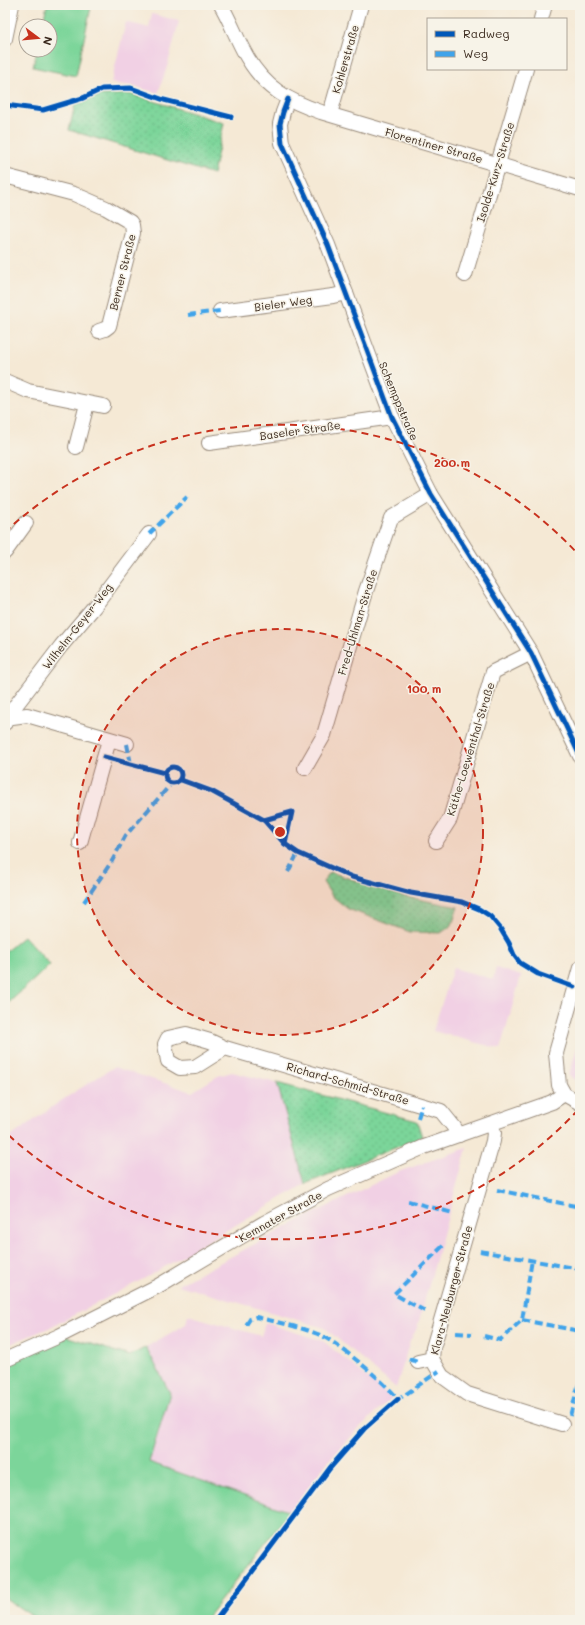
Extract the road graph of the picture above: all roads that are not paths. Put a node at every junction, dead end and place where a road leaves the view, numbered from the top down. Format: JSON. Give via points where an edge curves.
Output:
{"nodes":[{"id":1,"x":12,"y":5,"type":"edge"},
{"id":2,"x":221,"y":5,"type":"edge"},
{"id":3,"x":361,"y":5,"type":"edge"},
{"id":4,"x":545,"y":5,"type":"edge"},
{"id":5,"x":541,"y":18,"type":"edge"},
{"id":6,"x":5,"y":39,"type":"edge"},
{"id":7,"x":526,"y":70,"type":"edge"},
{"id":8,"x":288,"y":100,"type":"junction"},
{"id":9,"x":330,"y":114,"type":"junction"},
{"id":10,"x":498,"y":164,"type":"junction"},
{"id":11,"x":5,"y":176,"type":"edge"},
{"id":12,"x":580,"y":189,"type":"edge"},
{"id":13,"x":465,"y":275,"type":"dead end"},
{"id":14,"x":346,"y":292,"type":"junction"},
{"id":15,"x":220,"y":311,"type":"dead end"},
{"id":16,"x":99,"y":331,"type":"dead end"},
{"id":17,"x":5,"y":381,"type":"edge"},
{"id":18,"x":87,"y":404,"type":"junction"},
{"id":19,"x":103,"y":406,"type":"dead end"},
{"id":20,"x":392,"y":417,"type":"junction"},
{"id":21,"x":209,"y":443,"type":"dead end"},
{"id":22,"x":76,"y":447,"type":"dead end"},
{"id":23,"x":431,"y":494,"type":"junction"},
{"id":24,"x":26,"y":523,"type":"dead end"},
{"id":25,"x":149,"y":534,"type":"dead end"},
{"id":26,"x":5,"y":552,"type":"edge"},
{"id":27,"x":531,"y":653,"type":"junction"},
{"id":28,"x":5,"y":720,"type":"edge"},
{"id":29,"x":109,"y":740,"type":"junction"},
{"id":30,"x":127,"y":744,"type":"dead end"},
{"id":31,"x":580,"y":756,"type":"edge"},
{"id":32,"x":305,"y":768,"type":"dead end"},
{"id":33,"x":436,"y":841,"type":"dead end"},
{"id":34,"x":80,"y":843,"type":"dead end"},
{"id":35,"x":580,"y":968,"type":"edge"},
{"id":36,"x":225,"y":1048,"type":"dead end"},
{"id":37,"x":564,"y":1094,"type":"junction"},
{"id":38,"x":580,"y":1103,"type":"edge"},
{"id":39,"x":491,"y":1124,"type":"junction"},
{"id":40,"x":459,"y":1135,"type":"junction"},
{"id":41,"x":5,"y":1360,"type":"edge"},
{"id":42,"x":562,"y":1424,"type":"dead end"}],
"edges":[{"from":1,"to":6,"type":"street"},
{"from":2,"to":8,"type":"street","via":[[254,68]]},
{"from":3,"to":9,"type":"street","name":"Kohlerstraße"},
{"from":4,"to":5,"type":"street"},
{"from":7,"to":10,"type":"street","name":"Isolde-Kurz-Straße"},
{"from":8,"to":9,"type":"street","name":"Florentiner Straße"},
{"from":8,"to":14,"type":"street","name":"Schemppstraße","via":[[280,124],[282,143],[328,245]]},
{"from":9,"to":10,"type":"street","name":"Florentiner Straße"},
{"from":10,"to":12,"type":"street","name":"Florentiner Straße"},
{"from":10,"to":13,"type":"street","name":"Isolde-Kurz-Straße"},
{"from":11,"to":16,"type":"street","name":"Berner Straße","via":[[74,194],[106,208],[132,225],[133,233],[109,326]]},
{"from":14,"to":15,"type":"street","name":"Bieler Weg","via":[[333,296]]},
{"from":14,"to":20,"type":"street","name":"Schemppstraße"},
{"from":17,"to":18,"type":"street","via":[[28,390]]},
{"from":18,"to":19,"type":"street"},
{"from":18,"to":22,"type":"street"},
{"from":20,"to":21,"type":"street","name":"Baseler Straße"},
{"from":20,"to":23,"type":"street","name":"Schemppstraße"},
{"from":23,"to":27,"type":"street","name":"Schemppstraße"},
{"from":23,"to":32,"type":"street","name":"Fred-Uhlman-Straße","via":[[391,518],[366,592],[324,735]]},
{"from":24,"to":26,"type":"street"},
{"from":25,"to":28,"type":"street","name":"Wilhelm-Geyer-Weg"},
{"from":27,"to":31,"type":"street","name":"Schemppstraße"},
{"from":27,"to":33,"type":"street","name":"Käthe-Loewenthal-Straße","via":[[493,672],[450,819]]},
{"from":28,"to":29,"type":"street","via":[[27,715]]},
{"from":29,"to":30,"type":"street"},
{"from":29,"to":34,"type":"street"},
{"from":35,"to":37,"type":"street","via":[[556,1053],[559,1085]]},
{"from":36,"to":40,"type":"street","name":"Richard-Schmid-Straße","via":[[441,1111]]},
{"from":37,"to":38,"type":"street"},
{"from":37,"to":39,"type":"street","name":"Kemnater Straße","via":[[552,1102]]},
{"from":39,"to":40,"type":"street","name":"Kemnater Straße"},
{"from":39,"to":42,"type":"street","name":"Klara-Neuburger-Straße","via":[[493,1141],[433,1348],[425,1361],[467,1394]]},
{"from":40,"to":41,"type":"street","name":"Kemnater Straße","via":[[424,1147],[328,1189],[264,1223],[158,1286]]}]}
